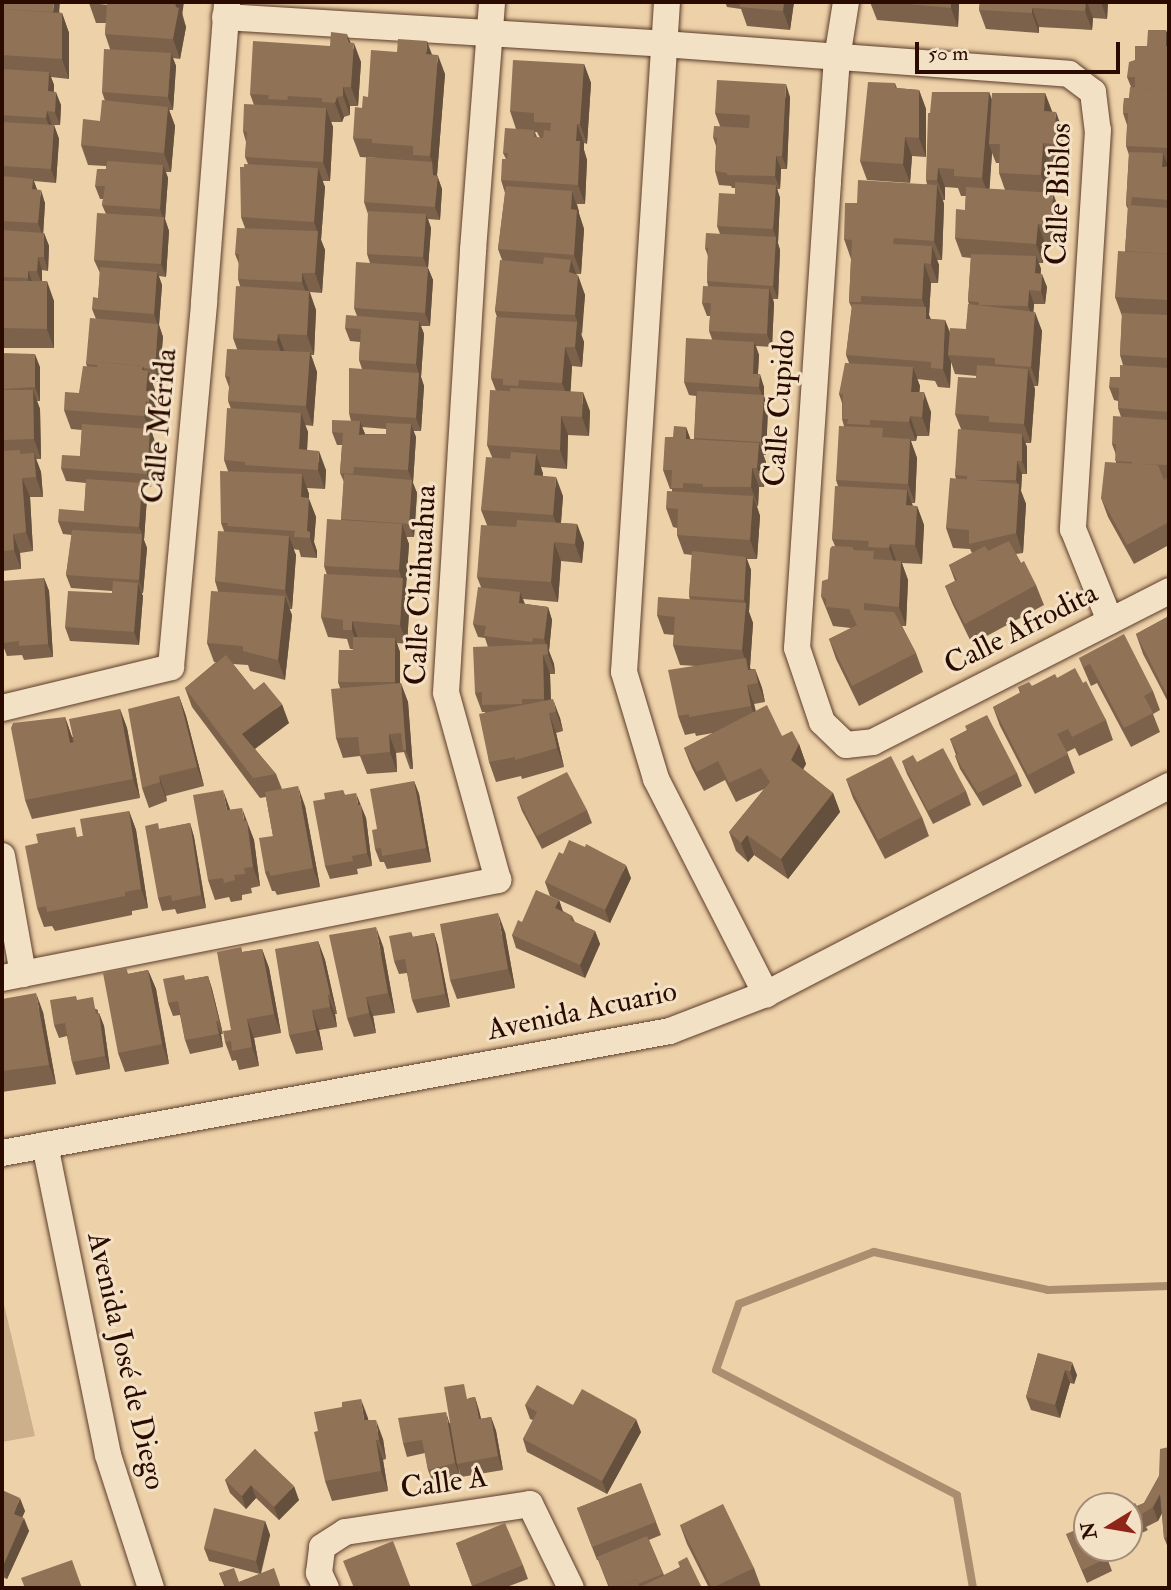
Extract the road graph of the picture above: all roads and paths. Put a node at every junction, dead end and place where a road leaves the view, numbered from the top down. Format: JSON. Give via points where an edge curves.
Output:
{"nodes":[{"id":1,"x":492,"y":2,"type":"edge"},
{"id":2,"x":667,"y":2,"type":"edge"},
{"id":3,"x":846,"y":2,"type":"edge"},
{"id":4,"x":226,"y":9,"type":"edge"},
{"id":5,"x":488,"y":33,"type":"junction"},
{"id":6,"x":663,"y":44,"type":"junction"},
{"id":7,"x":838,"y":58,"type":"junction"},
{"id":8,"x":1169,"y":591,"type":"edge"},
{"id":9,"x":1110,"y":621,"type":"junction"},
{"id":10,"x":2,"y":708,"type":"edge"},
{"id":11,"x":902,"y":727,"type":"joint"},
{"id":12,"x":1169,"y":786,"type":"edge"},
{"id":13,"x":2,"y":856,"type":"edge"},
{"id":14,"x":12,"y":976,"type":"edge"},
{"id":15,"x":766,"y":994,"type":"junction"},
{"id":16,"x":45,"y":1145,"type":"junction"},
{"id":17,"x":2,"y":1153,"type":"edge"},
{"id":18,"x":151,"y":1588,"type":"edge"},
{"id":19,"x":326,"y":1588,"type":"edge"},
{"id":20,"x":571,"y":1588,"type":"edge"}],
"edges":[{"from":1,"to":5,"type":"street"},
{"from":2,"to":6,"type":"street"},
{"from":3,"to":7,"type":"street","name":"Calle Cupido"},
{"from":4,"to":5,"type":"street","name":"Calle Biblos"},
{"from":4,"to":10,"type":"street","name":"Calle Mérida","via":[[172,667]]},
{"from":5,"to":6,"type":"street","name":"Calle Biblos"},
{"from":5,"to":14,"type":"street","name":"Calle Chihuahua","via":[[446,693],[498,880]]},
{"from":6,"to":7,"type":"street","name":"Calle Biblos"},
{"from":6,"to":15,"type":"street","via":[[624,672],[656,779]]},
{"from":7,"to":9,"type":"street","name":"Calle Biblos","via":[[1069,74],[1093,92],[1098,130],[1073,529]]},
{"from":7,"to":11,"type":"street","name":"Calle Cupido","via":[[797,648],[821,722],[846,744],[873,742]]},
{"from":8,"to":9,"type":"street","name":"Calle Afrodita"},
{"from":9,"to":11,"type":"street","name":"Calle Afrodita"},
{"from":12,"to":15,"type":"street","name":"Avenida Acuario"},
{"from":13,"to":14,"type":"street"},
{"from":15,"to":16,"type":"street","name":"Avenida Acuario","via":[[670,1031]]},
{"from":16,"to":17,"type":"street","name":"Avenida Acuario"},
{"from":16,"to":18,"type":"street","name":"Avenida José de Diego","via":[[108,1455]]},
{"from":19,"to":20,"type":"street","name":"Calle A","via":[[319,1573],[322,1547],[345,1532],[530,1504]]}]}
